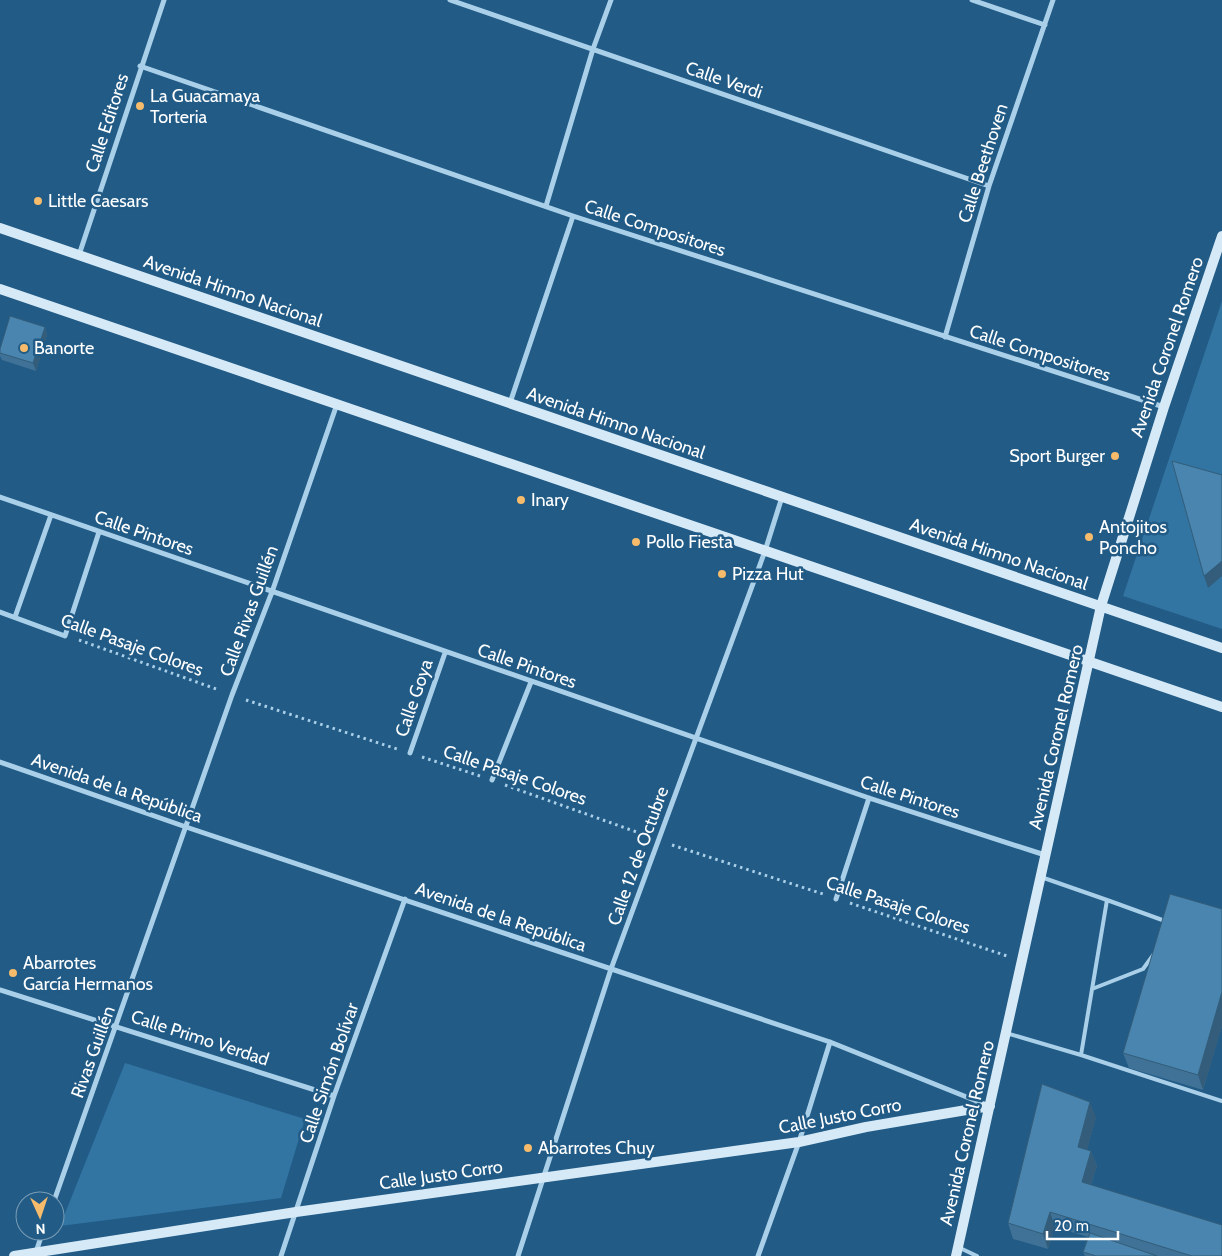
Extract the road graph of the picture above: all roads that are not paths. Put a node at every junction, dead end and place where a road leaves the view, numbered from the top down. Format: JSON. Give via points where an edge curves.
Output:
{"nodes":[{"id":1,"x":164,"y":0,"type":"edge"},
{"id":2,"x":450,"y":0,"type":"edge"},
{"id":3,"x":611,"y":0,"type":"edge"},
{"id":4,"x":972,"y":0,"type":"edge"},
{"id":5,"x":1053,"y":0,"type":"edge"},
{"id":6,"x":1044,"y":26,"type":"junction"},
{"id":7,"x":593,"y":49,"type":"junction"},
{"id":8,"x":140,"y":66,"type":"junction"},
{"id":9,"x":989,"y":186,"type":"junction"},
{"id":10,"x":546,"y":206,"type":"junction"},
{"id":11,"x":573,"y":216,"type":"junction"},
{"id":12,"x":0,"y":228,"type":"edge"},
{"id":13,"x":1222,"y":236,"type":"edge"},
{"id":14,"x":79,"y":255,"type":"junction"},
{"id":15,"x":0,"y":289,"type":"edge"},
{"id":16,"x":945,"y":337,"type":"junction"},
{"id":17,"x":510,"y":403,"type":"junction"},
{"id":18,"x":337,"y":404,"type":"junction"},
{"id":19,"x":1164,"y":407,"type":"junction"},
{"id":20,"x":782,"y":497,"type":"junction"},
{"id":21,"x":0,"y":498,"type":"edge"},
{"id":22,"x":50,"y":515,"type":"junction"},
{"id":23,"x":100,"y":532,"type":"junction"},
{"id":24,"x":765,"y":551,"type":"junction"},
{"id":25,"x":272,"y":592,"type":"junction"},
{"id":26,"x":1101,"y":606,"type":"junction"},
{"id":27,"x":0,"y":612,"type":"edge"},
{"id":28,"x":15,"y":617,"type":"junction"},
{"id":29,"x":1222,"y":648,"type":"edge"},
{"id":30,"x":445,"y":652,"type":"junction"},
{"id":31,"x":1090,"y":662,"type":"junction"},
{"id":32,"x":531,"y":682,"type":"junction"},
{"id":33,"x":1222,"y":707,"type":"edge"},
{"id":34,"x":696,"y":739,"type":"junction"},
{"id":35,"x":410,"y":754,"type":"road end"},
{"id":36,"x":0,"y":762,"type":"edge"},
{"id":37,"x":492,"y":780,"type":"road end"},
{"id":38,"x":869,"y":798,"type":"junction"},
{"id":39,"x":186,"y":828,"type":"junction"},
{"id":40,"x":1046,"y":855,"type":"junction"},
{"id":41,"x":1041,"y":878,"type":"junction"},
{"id":42,"x":405,"y":899,"type":"junction"},
{"id":43,"x":836,"y":899,"type":"road end"},
{"id":44,"x":1107,"y":900,"type":"junction"},
{"id":45,"x":1166,"y":929,"type":"edge"},
{"id":46,"x":1158,"y":950,"type":"edge"},
{"id":47,"x":612,"y":968,"type":"junction"},
{"id":48,"x":1092,"y":989,"type":"junction"},
{"id":49,"x":0,"y":990,"type":"edge"},
{"id":50,"x":117,"y":1026,"type":"junction"},
{"id":51,"x":1006,"y":1033,"type":"junction"},
{"id":52,"x":830,"y":1042,"type":"junction"},
{"id":53,"x":1081,"y":1055,"type":"junction"},
{"id":54,"x":334,"y":1096,"type":"junction"},
{"id":55,"x":1222,"y":1101,"type":"edge"},
{"id":56,"x":990,"y":1106,"type":"junction"},
{"id":57,"x":799,"y":1142,"type":"junction"},
{"id":58,"x":542,"y":1177,"type":"junction"},
{"id":59,"x":58,"y":1191,"type":"edge"},
{"id":60,"x":296,"y":1212,"type":"junction"},
{"id":61,"x":39,"y":1241,"type":"edge"},
{"id":62,"x":35,"y":1252,"type":"junction"},
{"id":63,"x":957,"y":1252,"type":"edge"},
{"id":64,"x":14,"y":1256,"type":"edge"},
{"id":65,"x":281,"y":1256,"type":"edge"},
{"id":66,"x":518,"y":1256,"type":"edge"},
{"id":67,"x":758,"y":1256,"type":"edge"},
{"id":68,"x":977,"y":1256,"type":"edge"}],
"edges":[{"from":1,"to":8,"type":"street","name":"Calle Editores"},
{"from":2,"to":7,"type":"street","name":"Calle Verdi"},
{"from":3,"to":7,"type":"street"},
{"from":4,"to":6,"type":"street"},
{"from":5,"to":6,"type":"street","name":"Calle Beethoven"},
{"from":6,"to":9,"type":"street","name":"Calle Beethoven"},
{"from":7,"to":9,"type":"street","name":"Calle Verdi"},
{"from":7,"to":10,"type":"street"},
{"from":8,"to":10,"type":"street","name":"Calle Compositores"},
{"from":8,"to":14,"type":"street","name":"Calle Editores"},
{"from":9,"to":16,"type":"street","name":"Calle Beethoven"},
{"from":10,"to":11,"type":"street","name":"Calle Compositores"},
{"from":11,"to":16,"type":"street","name":"Calle Compositores"},
{"from":11,"to":17,"type":"street"},
{"from":12,"to":14,"type":"main road","name":"Avenida Himno Nacional"},
{"from":13,"to":19,"type":"main road","name":"Avenida Coronel Romero"},
{"from":14,"to":17,"type":"main road","name":"Avenida Himno Nacional"},
{"from":15,"to":18,"type":"main road"},
{"from":16,"to":19,"type":"street","name":"Calle Compositores"},
{"from":17,"to":20,"type":"main road","name":"Avenida Himno Nacional"},
{"from":18,"to":24,"type":"main road"},
{"from":18,"to":25,"type":"street","name":"Calle Rivas Guillén"},
{"from":19,"to":26,"type":"main road","name":"Avenida Coronel Romero"},
{"from":20,"to":24,"type":"street","name":"Calle 12 de Octubre"},
{"from":20,"to":26,"type":"main road","name":"Avenida Himno Nacional"},
{"from":21,"to":22,"type":"street","name":"Calle Pintores"},
{"from":22,"to":23,"type":"street","name":"Calle Pintores"},
{"from":22,"to":28,"type":"street"},
{"from":23,"to":25,"type":"street","name":"Calle Pintores"},
{"from":23,"to":28,"type":"street","name":"Calle Pasaje Colores","via":[[65,636]]},
{"from":24,"to":31,"type":"main road"},
{"from":24,"to":34,"type":"street","name":"Calle 12 de Octubre"},
{"from":25,"to":30,"type":"street","name":"Calle Pintores"},
{"from":25,"to":39,"type":"street","name":"Calle Rivas Guillén"},
{"from":26,"to":29,"type":"main road","name":"Avenida Himno Nacional"},
{"from":26,"to":31,"type":"main road","name":"Avenida Coronel Romero"},
{"from":27,"to":28,"type":"street","name":"Calle Pasaje Colores"},
{"from":30,"to":32,"type":"street","name":"Calle Pintores"},
{"from":30,"to":35,"type":"street","name":"Calle Goya"},
{"from":31,"to":33,"type":"main road"},
{"from":31,"to":40,"type":"main road","name":"Avenida Coronel Romero"},
{"from":32,"to":34,"type":"street","name":"Calle Pintores"},
{"from":32,"to":37,"type":"street"},
{"from":34,"to":38,"type":"street","name":"Calle Pintores"},
{"from":34,"to":47,"type":"street","name":"Calle 12 de Octubre"},
{"from":36,"to":39,"type":"street","name":"Avenida de la República"},
{"from":38,"to":40,"type":"street","name":"Calle Pintores"},
{"from":38,"to":43,"type":"street"},
{"from":39,"to":42,"type":"street","name":"Avenida de la República"},
{"from":39,"to":50,"type":"street","name":"Rivas Guillén"},
{"from":40,"to":41,"type":"main road","name":"Avenida Coronel Romero"},
{"from":41,"to":44,"type":"lane"},
{"from":41,"to":51,"type":"main road","name":"Avenida Coronel Romero"},
{"from":42,"to":47,"type":"street","name":"Avenida de la República"},
{"from":42,"to":54,"type":"street","name":"Calle Simón Bolívar"},
{"from":44,"to":45,"type":"lane","via":[[1168,922]]},
{"from":44,"to":48,"type":"lane"},
{"from":46,"to":48,"type":"lane","via":[[1143,969]]},
{"from":47,"to":52,"type":"street","name":"Avenida de la República"},
{"from":47,"to":58,"type":"street","name":"Calle 12 de Octubre"},
{"from":48,"to":53,"type":"lane"},
{"from":49,"to":50,"type":"street","name":"Calle Primo Verdad"},
{"from":50,"to":54,"type":"street","name":"Calle Primo Verdad"},
{"from":50,"to":59,"type":"street","name":"Rivas Guillén"},
{"from":51,"to":53,"type":"lane"},
{"from":51,"to":56,"type":"main road","name":"Avenida Coronel Romero"},
{"from":52,"to":56,"type":"street","name":"Avenida de la República"},
{"from":52,"to":57,"type":"street"},
{"from":53,"to":55,"type":"lane"},
{"from":54,"to":60,"type":"street","name":"Calle Simón Bolívar"},
{"from":56,"to":57,"type":"main road","name":"Calle Justo Corro"},
{"from":56,"to":63,"type":"main road","name":"Avenida Coronel Romero"},
{"from":57,"to":58,"type":"main road","name":"Calle Justo Corro"},
{"from":57,"to":67,"type":"street"},
{"from":58,"to":60,"type":"main road","name":"Calle Justo Corro"},
{"from":58,"to":66,"type":"street","name":"Calle 12 de Octubre"},
{"from":60,"to":62,"type":"main road","name":"Calle Justo Corro"},
{"from":60,"to":65,"type":"street","name":"Calle Simón Bolívar"},
{"from":61,"to":62,"type":"street"},
{"from":62,"to":64,"type":"main road","name":"Calle Justo Corro"},
{"from":63,"to":68,"type":"lane"}]}
